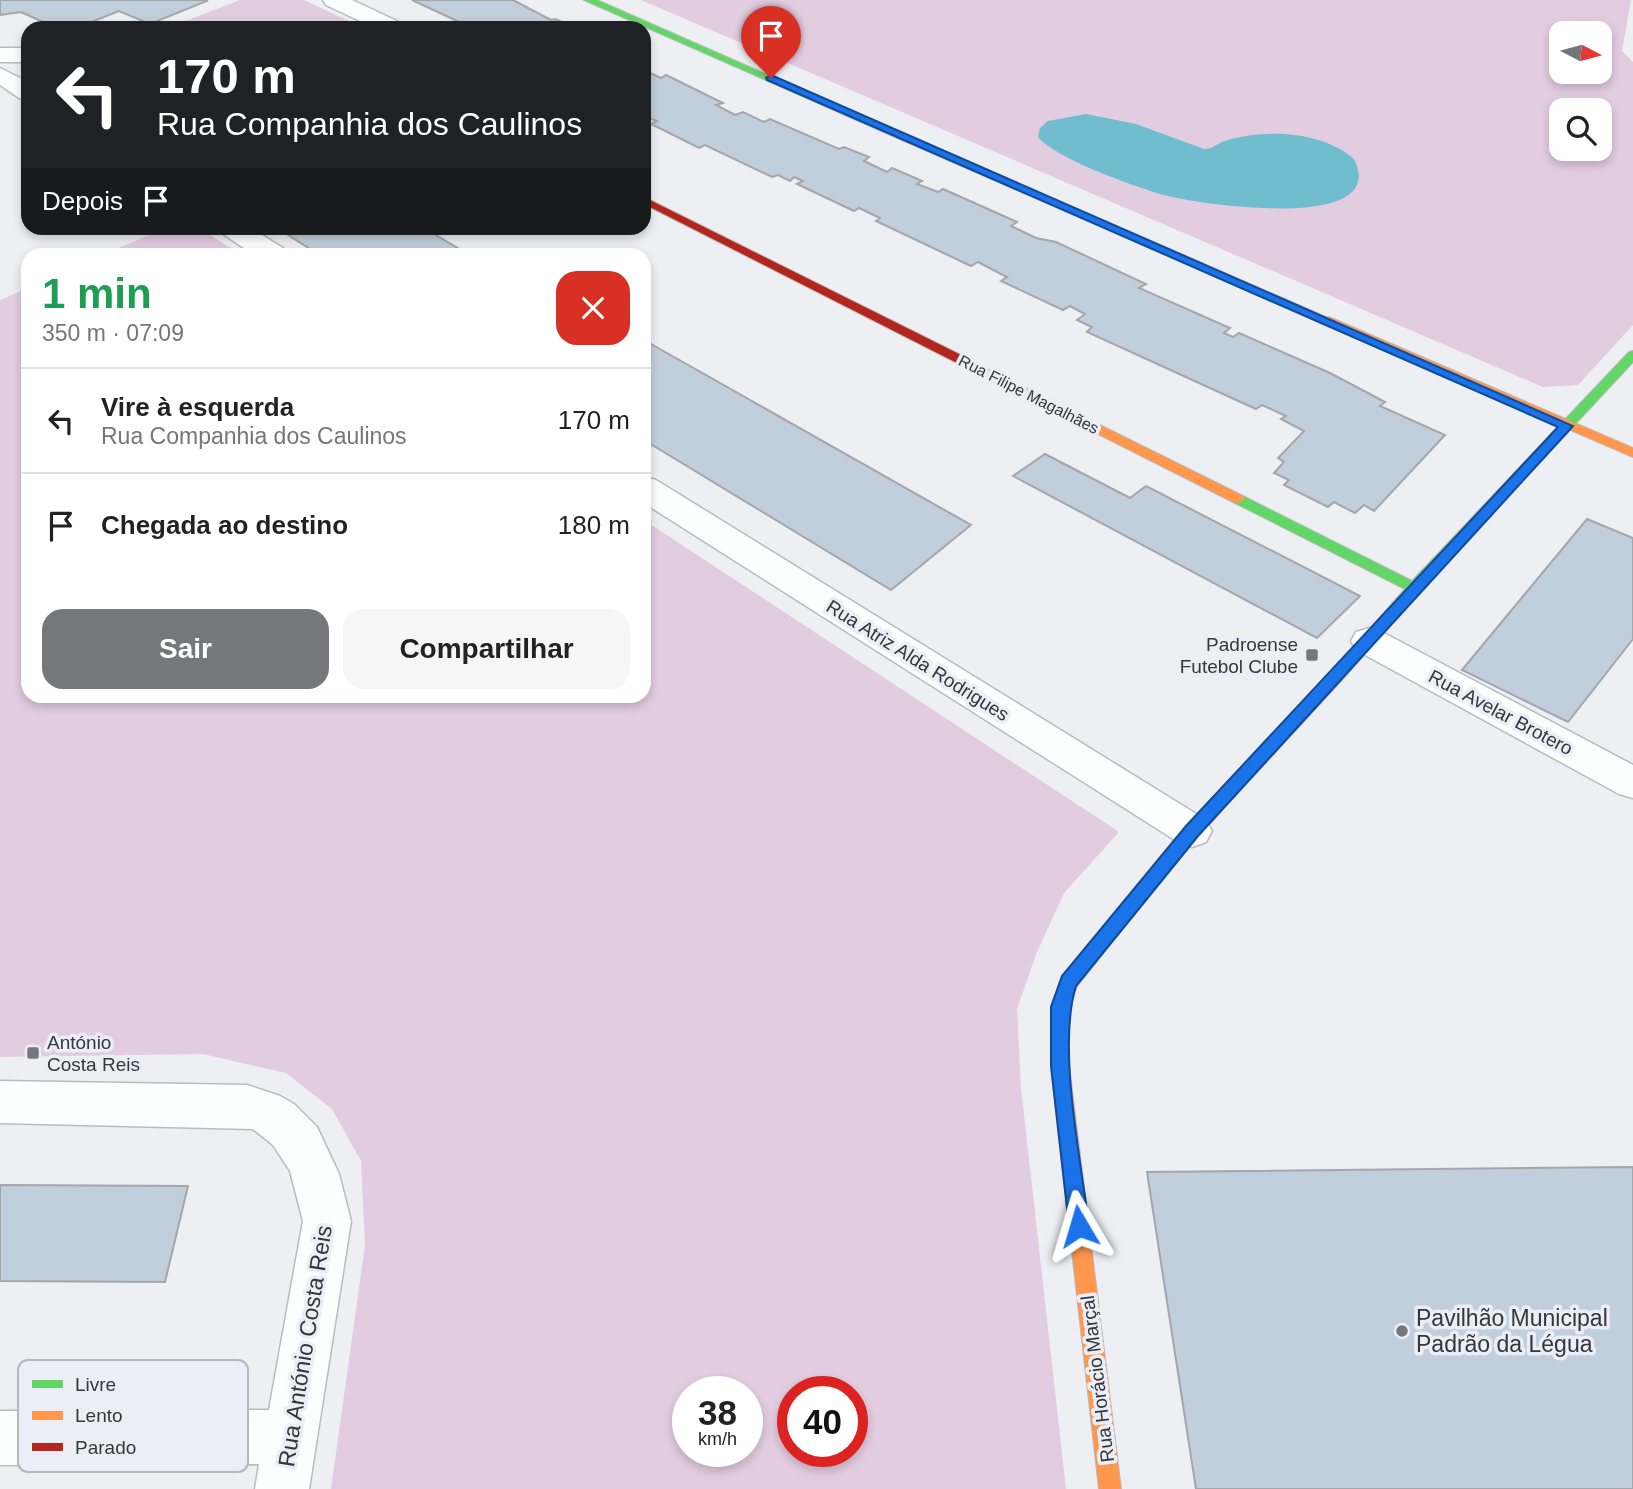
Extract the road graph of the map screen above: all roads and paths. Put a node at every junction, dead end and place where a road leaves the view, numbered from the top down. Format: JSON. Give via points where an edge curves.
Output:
{"nodes":[{"id":1,"x":334,"y":0,"type":"edge"},
{"id":2,"x":589,"y":0,"type":"edge"},
{"id":3,"x":378,"y":21,"type":"edge"},
{"id":4,"x":631,"y":21,"type":"edge"},
{"id":5,"x":651,"y":30,"type":"edge"},
{"id":6,"x":0,"y":55,"type":"edge"},
{"id":7,"x":21,"y":55,"type":"edge"},
{"id":8,"x":0,"y":75,"type":"edge"},
{"id":9,"x":21,"y":88,"type":"edge"},
{"id":10,"x":651,"y":204,"type":"edge"},
{"id":11,"x":244,"y":235,"type":"edge"},
{"id":12,"x":264,"y":248,"type":"edge"},
{"id":13,"x":1633,"y":355,"type":"edge"},
{"id":14,"x":1567,"y":426,"type":"junction"},
{"id":15,"x":1633,"y":453,"type":"edge"},
{"id":16,"x":651,"y":492,"type":"edge"},
{"id":17,"x":1414,"y":588,"type":"junction"},
{"id":18,"x":1369,"y":641,"type":"junction"},
{"id":19,"x":1633,"y":783,"type":"edge"},
{"id":20,"x":1192,"y":831,"type":"junction"},
{"id":21,"x":0,"y":1102,"type":"edge"},
{"id":22,"x":248,"y":1437,"type":"edge"},
{"id":23,"x":289,"y":1437,"type":"junction"},
{"id":24,"x":0,"y":1438,"type":"edge"},
{"id":25,"x":18,"y":1438,"type":"edge"},
{"id":26,"x":282,"y":1489,"type":"edge"},
{"id":27,"x":1110,"y":1489,"type":"edge"}],
"edges":[{"from":1,"to":3,"type":"street"},
{"from":2,"to":4,"type":"street"},
{"from":5,"to":14,"type":"street"},
{"from":6,"to":7,"type":"street"},
{"from":8,"to":9,"type":"street"},
{"from":10,"to":17,"type":"street","name":"Rua Filipe Magalhães"},
{"from":11,"to":12,"type":"street"},
{"from":13,"to":14,"type":"street","name":"Rua Horácio Marçal"},
{"from":14,"to":15,"type":"street"},
{"from":14,"to":17,"type":"street","name":"Rua Horácio Marçal"},
{"from":16,"to":20,"type":"street","name":"Rua Atriz Alda Rodrigues"},
{"from":17,"to":18,"type":"street","name":"Rua Horácio Marçal"},
{"from":18,"to":19,"type":"street","name":"Rua Avelar Brotero"},
{"from":18,"to":20,"type":"street","name":"Rua Horácio Marçal"},
{"from":20,"to":27,"type":"street","name":"Rua Horácio Marçal","via":[[1069,982],[1060,1007],[1060,1066]]},
{"from":21,"to":23,"type":"street","name":"Rua António Costa Reis","via":[[242,1106],[264,1111],[298,1141],[319,1181],[327,1221]]},
{"from":22,"to":23,"type":"street"},
{"from":23,"to":26,"type":"street","name":"Rua António Costa Reis"},
{"from":24,"to":25,"type":"street"}]}
